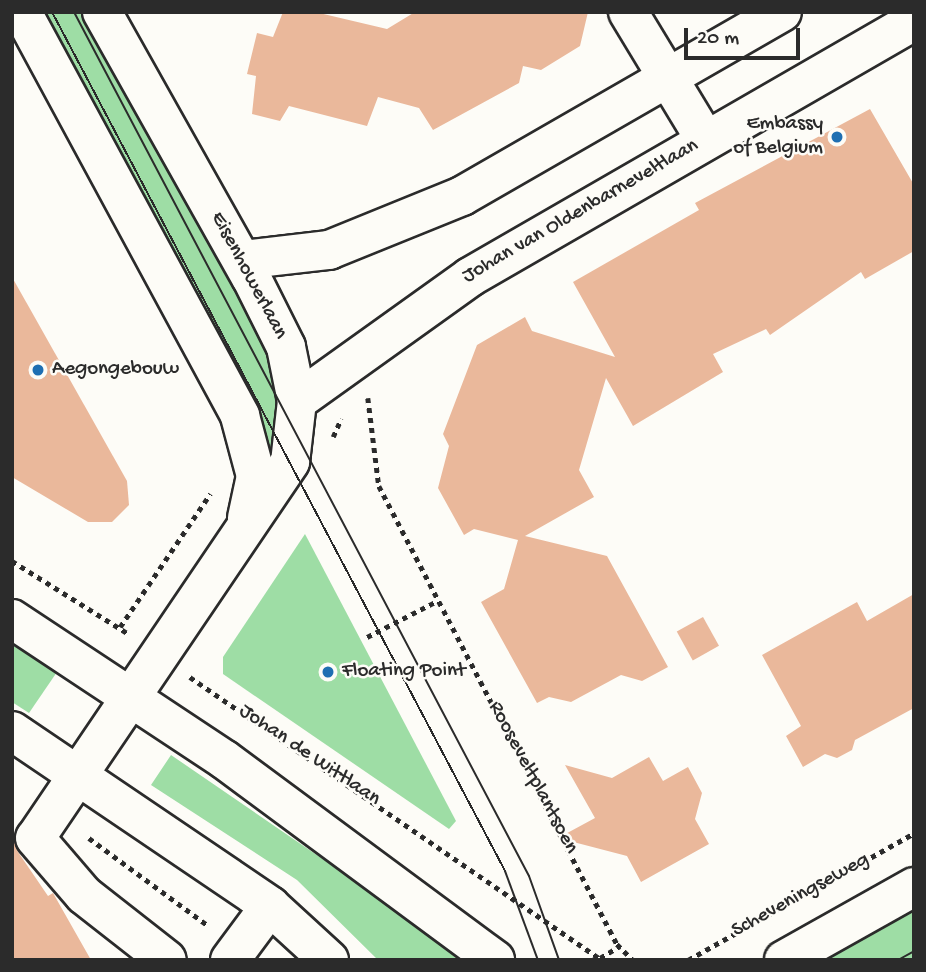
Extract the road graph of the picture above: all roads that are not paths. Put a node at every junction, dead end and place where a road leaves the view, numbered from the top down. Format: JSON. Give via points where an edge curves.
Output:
{"nodes":[{"id":1,"x":23,"y":12,"type":"edge"},
{"id":2,"x":102,"y":12,"type":"edge"},
{"id":3,"x":628,"y":12,"type":"edge"},
{"id":4,"x":782,"y":12,"type":"edge"},
{"id":5,"x":914,"y":21,"type":"edge"},
{"id":6,"x":667,"y":76,"type":"junction"},
{"id":7,"x":705,"y":139,"type":"junction"},
{"id":8,"x":242,"y":260,"type":"junction"},
{"id":9,"x":297,"y":401,"type":"junction"},
{"id":10,"x":234,"y":549,"type":"junction"},
{"id":11,"x":12,"y":619,"type":"edge"},
{"id":12,"x":127,"y":696,"type":"junction"},
{"id":13,"x":12,"y":732,"type":"edge"},
{"id":14,"x":77,"y":774,"type":"junction"},
{"id":15,"x":32,"y":827,"type":"edge"},
{"id":16,"x":914,"y":887,"type":"edge"},
{"id":17,"x":270,"y":906,"type":"junction"},
{"id":18,"x":234,"y":955,"type":"edge"},
{"id":19,"x":167,"y":960,"type":"edge"},
{"id":20,"x":329,"y":960,"type":"edge"},
{"id":21,"x":495,"y":960,"type":"edge"},
{"id":22,"x":784,"y":960,"type":"edge"}],
"edges":[{"from":1,"to":10,"type":"street","name":"Eisenhowerlaan","via":[[240,416],[256,476]]},
{"from":2,"to":8,"type":"street","name":"Eisenhowerlaan"},
{"from":3,"to":6,"type":"street"},
{"from":4,"to":6,"type":"street"},
{"from":5,"to":7,"type":"street","name":"Johan van Oldenbarneveltlaan"},
{"from":6,"to":7,"type":"street"},
{"from":6,"to":8,"type":"street","via":[[435,209],[329,250]]},
{"from":7,"to":9,"type":"street","name":"Johan van Oldenbarneveltlaan","via":[[444,293]]},
{"from":8,"to":9,"type":"street","name":"Eisenhowerlaan","via":[[286,348]]},
{"from":9,"to":10,"type":"street","name":"Eisenhowerlaan","via":[[290,462]]},
{"from":10,"to":12,"type":"street","name":"Eisenhowerlaan","via":[[161,658]]},
{"from":11,"to":12,"type":"street"},
{"from":12,"to":14,"type":"street"},
{"from":12,"to":21,"type":"street","via":[[225,760]]},
{"from":13,"to":14,"type":"street"},
{"from":14,"to":15,"type":"street"},
{"from":14,"to":17,"type":"street"},
{"from":15,"to":19,"type":"street","via":[[84,895]]},
{"from":16,"to":22,"type":"street"},
{"from":17,"to":18,"type":"street"},
{"from":17,"to":20,"type":"street"}]}
